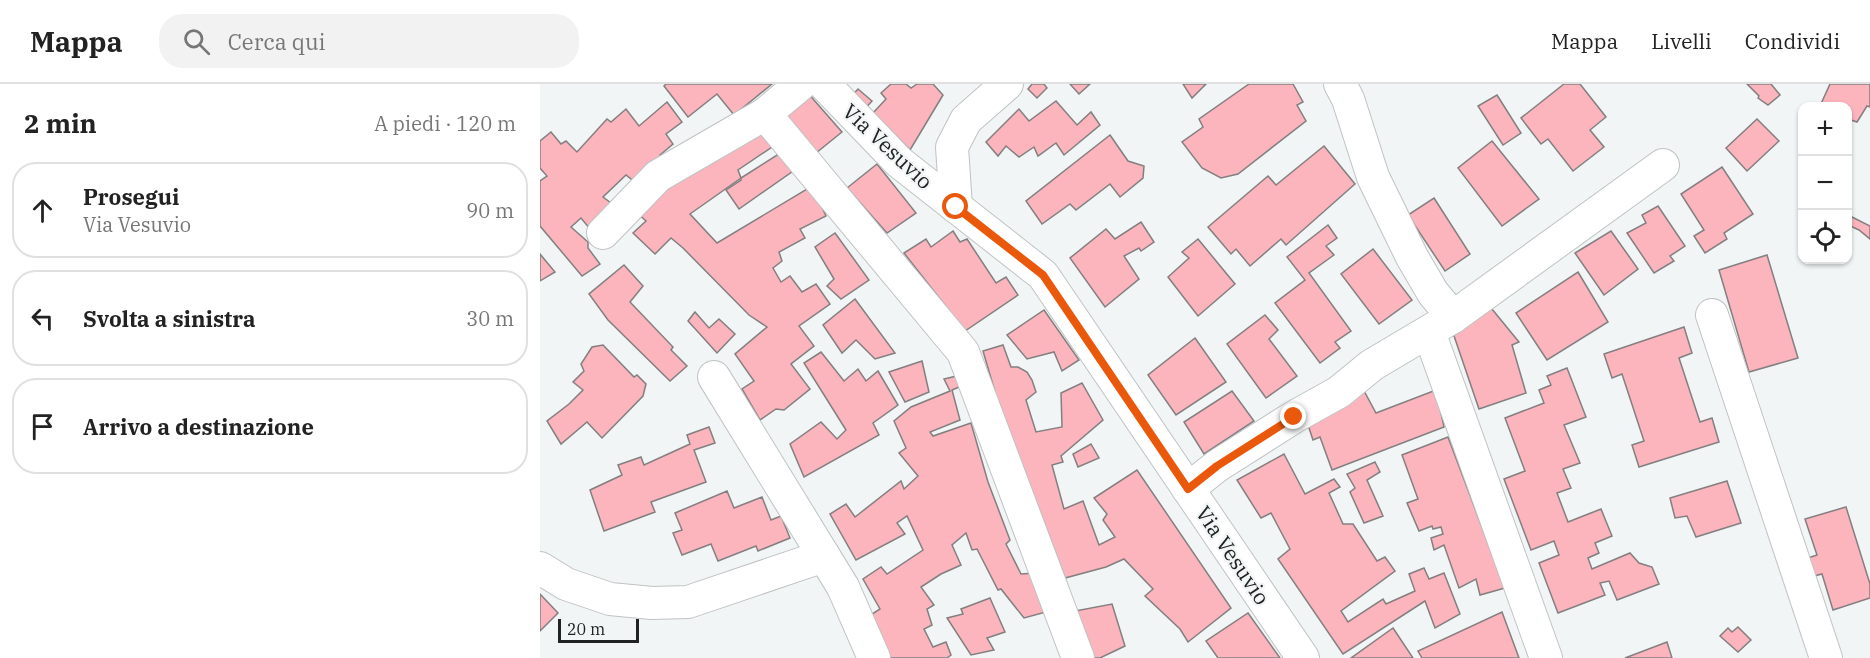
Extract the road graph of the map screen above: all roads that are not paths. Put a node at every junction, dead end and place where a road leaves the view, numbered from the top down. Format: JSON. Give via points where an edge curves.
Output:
{"nodes":[{"id":1,"x":801,"y":84,"type":"edge"},
{"id":2,"x":824,"y":84,"type":"edge"},
{"id":3,"x":1007,"y":84,"type":"edge"},
{"id":4,"x":1340,"y":84,"type":"edge"},
{"id":5,"x":765,"y":114,"type":"junction"},
{"id":6,"x":1663,"y":165,"type":"dead end"},
{"id":7,"x":956,"y":207,"type":"junction"},
{"id":8,"x":603,"y":233,"type":"dead end"},
{"id":9,"x":1712,"y":315,"type":"dead end"},
{"id":10,"x":1441,"y":324,"type":"junction"},
{"id":11,"x":714,"y":377,"type":"dead end"},
{"id":12,"x":1188,"y":489,"type":"junction"},
{"id":13,"x":824,"y":556,"type":"junction"},
{"id":14,"x":540,"y":568,"type":"edge"},
{"id":15,"x":874,"y":658,"type":"edge"},
{"id":16,"x":1078,"y":658,"type":"edge"},
{"id":17,"x":1303,"y":658,"type":"edge"},
{"id":18,"x":1546,"y":658,"type":"edge"},
{"id":19,"x":1826,"y":658,"type":"edge"}],
"edges":[{"from":1,"to":5,"type":"street"},
{"from":2,"to":7,"type":"street","name":"Via Vesuvio","via":[[899,162]]},
{"from":3,"to":7,"type":"street","via":[[966,120],[952,147]]},
{"from":4,"to":10,"type":"street","via":[[1373,177],[1433,292]]},
{"from":5,"to":8,"type":"street","via":[[658,176]]},
{"from":5,"to":16,"type":"street","via":[[963,352]]},
{"from":6,"to":10,"type":"street"},
{"from":7,"to":12,"type":"street","name":"Via Vesuvio","via":[[1043,275]]},
{"from":9,"to":19,"type":"street"},
{"from":10,"to":12,"type":"street","via":[[1217,466]]},
{"from":10,"to":18,"type":"street"},
{"from":11,"to":13,"type":"street"},
{"from":12,"to":17,"type":"street","name":"Via Vesuvio"},
{"from":13,"to":14,"type":"street","via":[[688,602],[610,598],[566,584]]},
{"from":13,"to":15,"type":"street","via":[[843,587]]}]}
